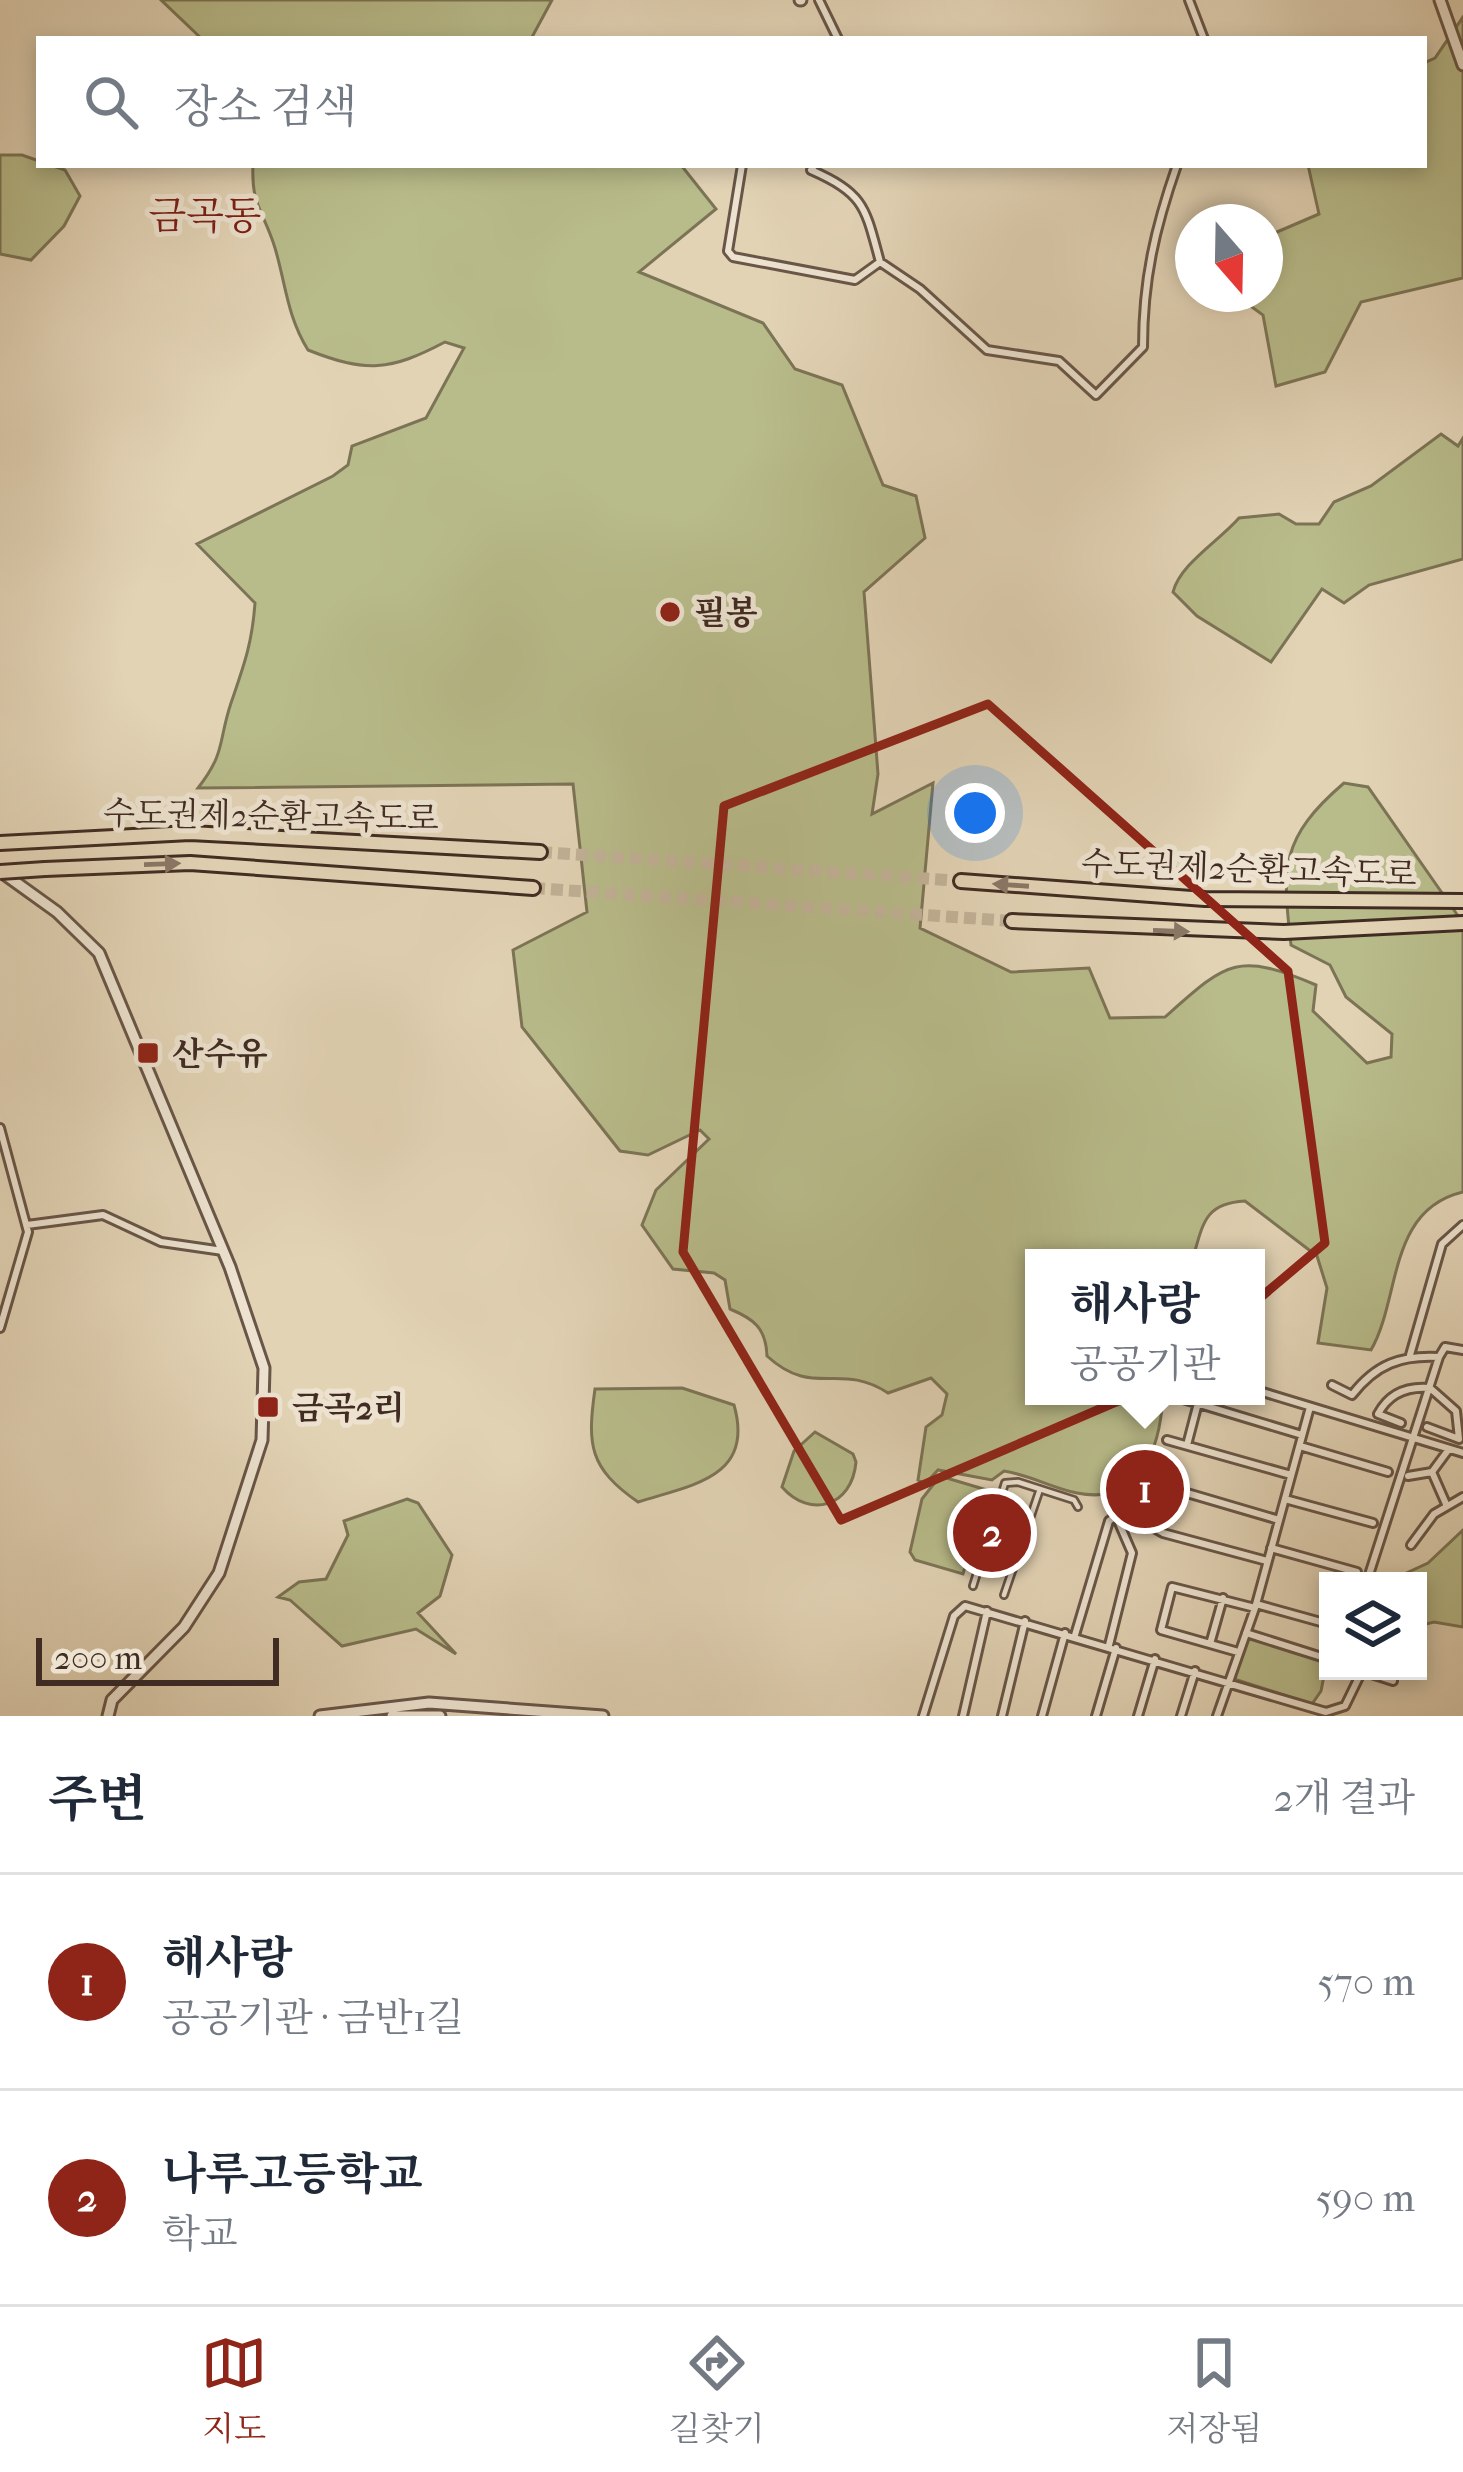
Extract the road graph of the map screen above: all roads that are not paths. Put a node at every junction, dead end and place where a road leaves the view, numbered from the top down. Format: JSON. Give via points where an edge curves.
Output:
{"nodes":[{"id":1,"x":819,"y":0,"type":"edge"},
{"id":2,"x":1189,"y":0,"type":"edge"},
{"id":3,"x":1440,"y":0,"type":"edge"},
{"id":4,"x":837,"y":36,"type":"edge"},
{"id":5,"x":1203,"y":36,"type":"edge"},
{"id":6,"x":1463,"y":65,"type":"edge"},
{"id":7,"x":742,"y":168,"type":"edge"},
{"id":8,"x":813,"y":168,"type":"edge"},
{"id":9,"x":1177,"y":168,"type":"edge"},
{"id":10,"x":880,"y":262,"type":"junction"},
{"id":11,"x":0,"y":843,"type":"edge"},
{"id":12,"x":540,"y":851,"type":"tunnel mouth"},
{"id":13,"x":0,"y":871,"type":"edge"},
{"id":14,"x":961,"y":881,"type":"tunnel mouth"},
{"id":15,"x":533,"y":889,"type":"tunnel mouth"},
{"id":16,"x":1463,"y":901,"type":"edge"},
{"id":17,"x":1012,"y":921,"type":"tunnel mouth"},
{"id":18,"x":1463,"y":923,"type":"edge"},
{"id":19,"x":0,"y":1128,"type":"edge"},
{"id":20,"x":27,"y":1225,"type":"junction"},
{"id":21,"x":1463,"y":1225,"type":"edge"},
{"id":22,"x":223,"y":1251,"type":"junction"},
{"id":23,"x":0,"y":1328,"type":"edge"},
{"id":24,"x":1463,"y":1350,"type":"edge"},
{"id":25,"x":1410,"y":1355,"type":"junction"},
{"id":26,"x":1439,"y":1357,"type":"junction"},
{"id":27,"x":1332,"y":1385,"type":"dead end"},
{"id":28,"x":1430,"y":1388,"type":"junction"},
{"id":29,"x":1265,"y":1393,"type":"edge"},
{"id":30,"x":1197,"y":1405,"type":"edge"},
{"id":31,"x":1204,"y":1405,"type":"edge"},
{"id":32,"x":1310,"y":1407,"type":"junction"},
{"id":33,"x":1401,"y":1423,"type":"dead end"},
{"id":34,"x":1427,"y":1427,"type":"dead end"},
{"id":35,"x":1302,"y":1436,"type":"junction"},
{"id":36,"x":1413,"y":1438,"type":"junction"},
{"id":37,"x":1168,"y":1440,"type":"dead end"},
{"id":38,"x":1187,"y":1445,"type":"junction"},
{"id":39,"x":1300,"y":1446,"type":"junction"},
{"id":40,"x":1449,"y":1449,"type":"junction"},
{"id":41,"x":1463,"y":1454,"type":"edge"},
{"id":42,"x":1388,"y":1472,"type":"dead end"},
{"id":43,"x":1432,"y":1472,"type":"junction"},
{"id":44,"x":1292,"y":1475,"type":"junction"},
{"id":45,"x":1408,"y":1476,"type":"dead end"},
{"id":46,"x":1040,"y":1489,"type":"junction"},
{"id":47,"x":1463,"y":1497,"type":"edge"},
{"id":48,"x":1285,"y":1498,"type":"junction"},
{"id":49,"x":1146,"y":1502,"type":"dead end"},
{"id":50,"x":1446,"y":1504,"type":"junction"},
{"id":51,"x":1078,"y":1508,"type":"dead end"},
{"id":52,"x":1151,"y":1520,"type":"junction"},
{"id":53,"x":1279,"y":1520,"type":"junction"},
{"id":54,"x":1373,"y":1523,"type":"dead end"},
{"id":55,"x":1411,"y":1545,"type":"dead end"},
{"id":56,"x":1270,"y":1548,"type":"junction"},
{"id":57,"x":1267,"y":1561,"type":"junction"},
{"id":58,"x":1358,"y":1572,"type":"dead end"},
{"id":59,"x":1370,"y":1572,"type":"edge"},
{"id":60,"x":974,"y":1586,"type":"dead end"},
{"id":61,"x":1004,"y":1595,"type":"dead end"},
{"id":62,"x":1222,"y":1598,"type":"junction"},
{"id":63,"x":1256,"y":1606,"type":"junction"},
{"id":64,"x":987,"y":1611,"type":"junction"},
{"id":65,"x":1025,"y":1621,"type":"junction"},
{"id":66,"x":1319,"y":1622,"type":"edge"},
{"id":67,"x":1065,"y":1633,"type":"junction"},
{"id":68,"x":1246,"y":1634,"type":"junction"},
{"id":69,"x":1075,"y":1635,"type":"junction"},
{"id":70,"x":1210,"y":1644,"type":"junction"},
{"id":71,"x":1113,"y":1647,"type":"junction"},
{"id":72,"x":1239,"y":1652,"type":"junction"},
{"id":73,"x":1319,"y":1656,"type":"edge"},
{"id":74,"x":1155,"y":1659,"type":"junction"},
{"id":75,"x":1195,"y":1671,"type":"junction"},
{"id":76,"x":1357,"y":1680,"type":"edge"},
{"id":77,"x":1390,"y":1680,"type":"edge"},
{"id":78,"x":1228,"y":1681,"type":"junction"},
{"id":79,"x":1393,"y":1681,"type":"dead end"},
{"id":80,"x":1306,"y":1711,"type":"edge"},
{"id":81,"x":337,"y":1714,"type":"edge"},
{"id":82,"x":108,"y":1716,"type":"edge"},
{"id":83,"x":320,"y":1716,"type":"edge"},
{"id":84,"x":394,"y":1716,"type":"edge"},
{"id":85,"x":440,"y":1716,"type":"edge"},
{"id":86,"x":603,"y":1716,"type":"edge"},
{"id":87,"x":923,"y":1716,"type":"edge"},
{"id":88,"x":962,"y":1716,"type":"edge"},
{"id":89,"x":1002,"y":1716,"type":"edge"},
{"id":90,"x":1042,"y":1716,"type":"edge"},
{"id":91,"x":1096,"y":1716,"type":"edge"},
{"id":92,"x":1138,"y":1716,"type":"edge"},
{"id":93,"x":1181,"y":1716,"type":"edge"},
{"id":94,"x":1217,"y":1716,"type":"edge"}],
"edges":[{"from":1,"to":4,"type":"street"},
{"from":2,"to":5,"type":"street"},
{"from":3,"to":6,"type":"street"},
{"from":7,"to":10,"type":"street","via":[[733,257],[854,280]]},
{"from":8,"to":10,"type":"street","via":[[862,202]]},
{"from":9,"to":10,"type":"street","via":[[1151,240],[1143,347],[1096,395],[1059,361],[987,350]]},
{"from":11,"to":12,"type":"highway","name":"수도권제2순환고속도로","via":[[190,833]]},
{"from":13,"to":15,"type":"highway","name":"수도권제2순환고속도로","one_way":true,"bridge":true,"via":[[190,863]]},
{"from":13,"to":22,"type":"street","via":[[99,953]]},
{"from":16,"to":14,"type":"highway","name":"수도권제2순환고속도로","one_way":true,"via":[[1204,899]]},
{"from":17,"to":18,"type":"highway","name":"수도권제2순환고속도로","one_way":true,"via":[[1207,932]]},
{"from":19,"to":20,"type":"street"},
{"from":20,"to":22,"type":"street","via":[[103,1214],[161,1242]]},
{"from":20,"to":23,"type":"street"},
{"from":21,"to":25,"type":"street","via":[[1442,1244]]},
{"from":22,"to":82,"type":"street","via":[[261,1350],[262,1440],[213,1585],[112,1700]]},
{"from":24,"to":26,"type":"street","via":[[1445,1347]]},
{"from":25,"to":26,"type":"street"},
{"from":25,"to":27,"type":"street","via":[[1378,1369],[1352,1395]]},
{"from":26,"to":28,"type":"street"},
{"from":28,"to":33,"type":"street","via":[[1404,1390],[1384,1403],[1378,1414]]},
{"from":28,"to":34,"type":"street","via":[[1456,1412],[1459,1439]]},
{"from":28,"to":36,"type":"street"},
{"from":29,"to":32,"type":"street"},
{"from":30,"to":38,"type":"street"},
{"from":31,"to":35,"type":"street"},
{"from":32,"to":35,"type":"street"},
{"from":32,"to":36,"type":"street"},
{"from":35,"to":39,"type":"street"},
{"from":36,"to":40,"type":"street"},
{"from":36,"to":59,"type":"street"},
{"from":37,"to":38,"type":"street"},
{"from":38,"to":44,"type":"street"},
{"from":39,"to":42,"type":"street"},
{"from":39,"to":44,"type":"street"},
{"from":40,"to":41,"type":"street"},
{"from":40,"to":43,"type":"street"},
{"from":43,"to":45,"type":"street"},
{"from":43,"to":50,"type":"street"},
{"from":44,"to":48,"type":"street"},
{"from":46,"to":51,"type":"street"},
{"from":46,"to":60,"type":"street","via":[[1005,1483]]},
{"from":46,"to":61,"type":"street"},
{"from":47,"to":50,"type":"street"},
{"from":48,"to":53,"type":"street"},
{"from":48,"to":54,"type":"street"},
{"from":49,"to":52,"type":"street"},
{"from":50,"to":55,"type":"street"},
{"from":52,"to":53,"type":"street","via":[[1157,1484]]},
{"from":52,"to":57,"type":"street","via":[[1163,1533]]},
{"from":53,"to":56,"type":"street"},
{"from":56,"to":57,"type":"street"},
{"from":56,"to":58,"type":"street"},
{"from":57,"to":63,"type":"street"},
{"from":62,"to":63,"type":"street"},
{"from":62,"to":70,"type":"street"},
{"from":62,"to":70,"type":"street","via":[[1174,1585],[1160,1626]]},
{"from":63,"to":66,"type":"street"},
{"from":63,"to":68,"type":"street"},
{"from":64,"to":65,"type":"street"},
{"from":64,"to":87,"type":"street","via":[[957,1611]]},
{"from":64,"to":88,"type":"street"},
{"from":65,"to":67,"type":"street"},
{"from":65,"to":89,"type":"street"},
{"from":67,"to":69,"type":"street"},
{"from":67,"to":90,"type":"street"},
{"from":68,"to":72,"type":"street"},
{"from":68,"to":73,"type":"street"},
{"from":69,"to":71,"type":"street"},
{"from":69,"to":71,"type":"street","via":[[1116,1516],[1132,1553]]},
{"from":70,"to":72,"type":"street"},
{"from":71,"to":74,"type":"street"},
{"from":71,"to":91,"type":"street"},
{"from":72,"to":78,"type":"street"},
{"from":74,"to":75,"type":"street"},
{"from":74,"to":92,"type":"street"},
{"from":75,"to":78,"type":"street"},
{"from":75,"to":93,"type":"street"},
{"from":76,"to":80,"type":"street","via":[[1341,1709]]},
{"from":77,"to":79,"type":"street"},
{"from":78,"to":80,"type":"street"},
{"from":78,"to":94,"type":"street"},
{"from":81,"to":83,"type":"street"},
{"from":81,"to":86,"type":"street","via":[[429,1703]]},
{"from":84,"to":85,"type":"street"}]}
